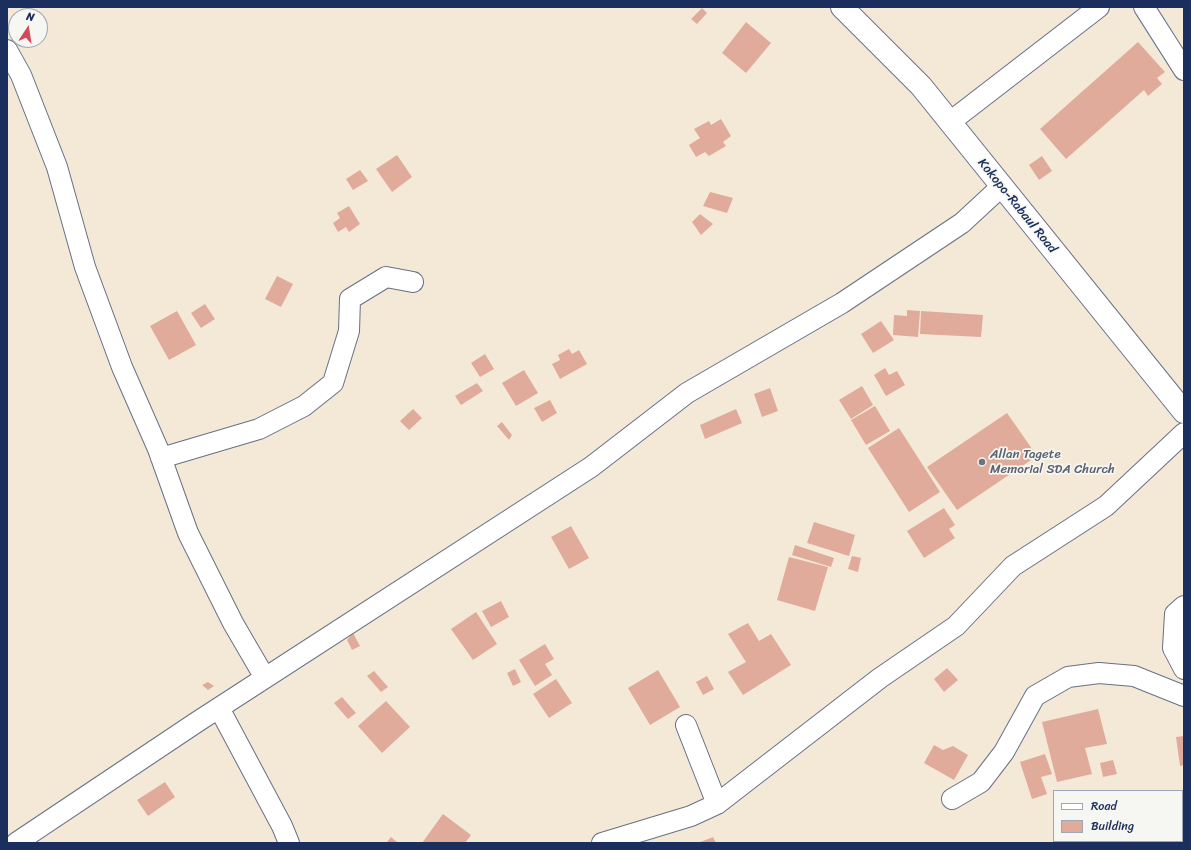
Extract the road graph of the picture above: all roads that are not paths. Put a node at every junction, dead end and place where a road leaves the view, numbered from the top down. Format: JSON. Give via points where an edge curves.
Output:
{"nodes":[{"id":1,"x":842,"y":7,"type":"edge"},
{"id":2,"x":1100,"y":7,"type":"edge"},
{"id":3,"x":1144,"y":7,"type":"edge"},
{"id":4,"x":7,"y":50,"type":"edge"},
{"id":5,"x":1184,"y":70,"type":"edge"},
{"id":6,"x":950,"y":122,"type":"junction"},
{"id":7,"x":1002,"y":186,"type":"junction"},
{"id":8,"x":413,"y":282,"type":"dead end"},
{"id":9,"x":1184,"y":412,"type":"edge"},
{"id":10,"x":1184,"y":433,"type":"edge"},
{"id":11,"x":161,"y":458,"type":"junction"},
{"id":12,"x":1184,"y":606,"type":"edge"},
{"id":13,"x":1184,"y":669,"type":"edge"},
{"id":14,"x":265,"y":678,"type":"junction"},
{"id":15,"x":1184,"y":696,"type":"edge"},
{"id":16,"x":219,"y":708,"type":"junction"},
{"id":17,"x":686,"y":726,"type":"dead end"},
{"id":18,"x":952,"y":799,"type":"dead end"},
{"id":19,"x":717,"y":804,"type":"junction"},
{"id":20,"x":16,"y":843,"type":"edge"},
{"id":21,"x":289,"y":843,"type":"edge"},
{"id":22,"x":602,"y":843,"type":"edge"}],
"edges":[{"from":1,"to":6,"type":"main road","name":"Kokopo-Rabaul Road","via":[[921,86]]},
{"from":2,"to":6,"type":"street"},
{"from":3,"to":5,"type":"street"},
{"from":4,"to":11,"type":"street","via":[[21,75],[57,167],[85,267],[122,367]]},
{"from":6,"to":7,"type":"main road","name":"Kokopo-Rabaul Road"},
{"from":7,"to":9,"type":"main road","name":"Kokopo-Rabaul Road"},
{"from":7,"to":14,"type":"street","via":[[962,224],[842,303],[687,393],[591,467]]},
{"from":8,"to":11,"type":"street","via":[[386,277],[350,299],[349,331],[333,383],[304,406],[259,430]]},
{"from":10,"to":19,"type":"street","via":[[1106,506],[1013,566],[956,626],[880,678]]},
{"from":11,"to":14,"type":"street","via":[[188,533],[232,623]]},
{"from":12,"to":13,"type":"street","via":[[1175,614],[1172,648]]},
{"from":14,"to":16,"type":"street"},
{"from":15,"to":18,"type":"street","via":[[1134,676],[1099,673],[1068,677],[1035,696],[1004,752],[981,782]]},
{"from":16,"to":20,"type":"street"},
{"from":16,"to":21,"type":"street"},
{"from":17,"to":19,"type":"street"},
{"from":19,"to":22,"type":"street","via":[[691,816]]}]}
